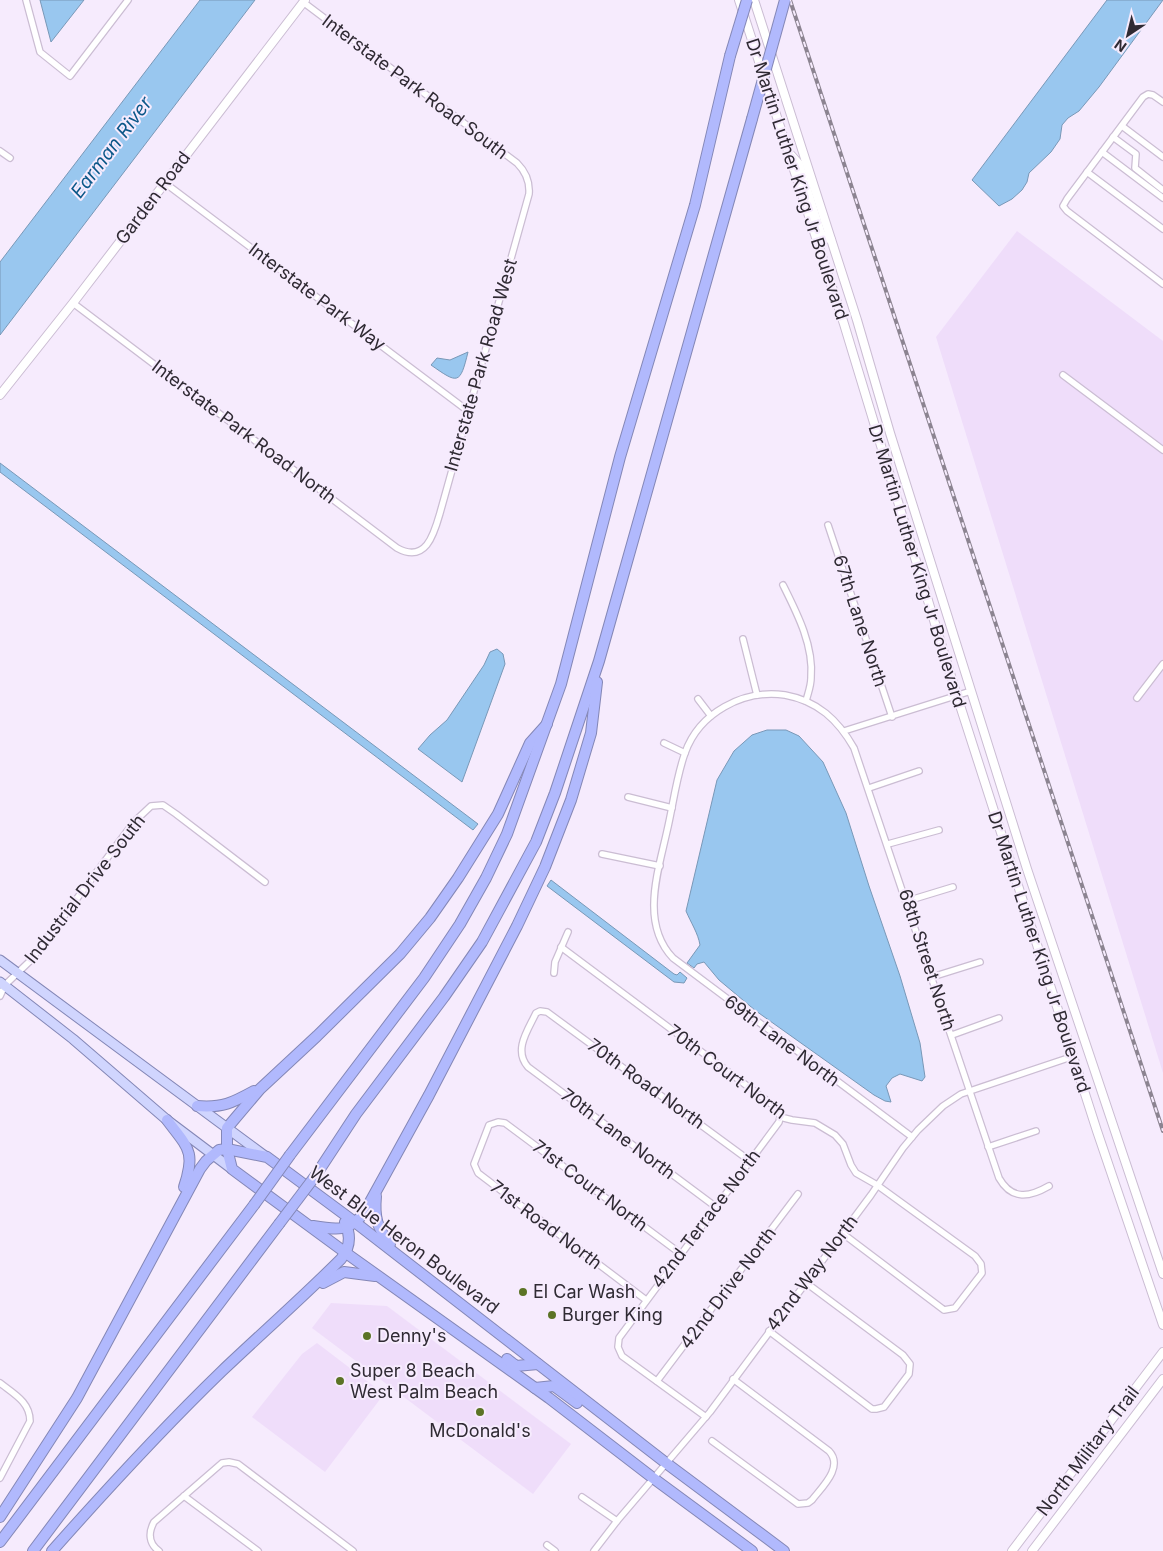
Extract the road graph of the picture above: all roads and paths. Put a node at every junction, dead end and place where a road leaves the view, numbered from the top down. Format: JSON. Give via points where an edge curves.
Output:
{"nodes":[{"id":1,"x":26,"y":0,"type":"edge"},
{"id":2,"x":128,"y":0,"type":"edge"},
{"id":3,"x":739,"y":0,"type":"edge"},
{"id":4,"x":747,"y":0,"type":"edge"},
{"id":5,"x":754,"y":0,"type":"edge"},
{"id":6,"x":785,"y":0,"type":"edge"},
{"id":7,"x":304,"y":1,"type":"edge"},
{"id":8,"x":1163,"y":102,"type":"edge"},
{"id":9,"x":1122,"y":126,"type":"junction"},
{"id":10,"x":1114,"y":137,"type":"junction"},
{"id":11,"x":0,"y":151,"type":"edge"},
{"id":12,"x":788,"y":151,"type":"junction"},
{"id":13,"x":1102,"y":152,"type":"junction"},
{"id":14,"x":1163,"y":157,"type":"edge"},
{"id":15,"x":10,"y":158,"type":"dead end"},
{"id":16,"x":1087,"y":172,"type":"junction"},
{"id":17,"x":526,"y":174,"type":"joint"},
{"id":18,"x":165,"y":183,"type":"junction"},
{"id":19,"x":1163,"y":190,"type":"edge"},
{"id":20,"x":1163,"y":198,"type":"edge"},
{"id":21,"x":1163,"y":229,"type":"edge"},
{"id":22,"x":831,"y":240,"type":"junction"},
{"id":23,"x":1163,"y":284,"type":"edge"},
{"id":24,"x":73,"y":303,"type":"junction"},
{"id":25,"x":1063,"y":375,"type":"dead end"},
{"id":26,"x":0,"y":396,"type":"edge"},
{"id":27,"x":468,"y":412,"type":"junction"},
{"id":28,"x":1163,"y":450,"type":"edge"},
{"id":29,"x":828,"y":525,"type":"dead end"},
{"id":30,"x":418,"y":551,"type":"joint"},
{"id":31,"x":783,"y":586,"type":"dead end"},
{"id":32,"x":743,"y":639,"type":"dead end"},
{"id":33,"x":599,"y":661,"type":"junction"},
{"id":34,"x":1163,"y":664,"type":"edge"},
{"id":35,"x":971,"y":690,"type":"junction"},
{"id":36,"x":757,"y":695,"type":"junction"},
{"id":37,"x":956,"y":696,"type":"junction"},
{"id":38,"x":1137,"y":698,"type":"dead end"},
{"id":39,"x":698,"y":699,"type":"dead end"},
{"id":40,"x":806,"y":701,"type":"junction"},
{"id":41,"x":711,"y":716,"type":"junction"},
{"id":42,"x":892,"y":717,"type":"junction"},
{"id":43,"x":547,"y":724,"type":"junction"},
{"id":44,"x":844,"y":732,"type":"junction"},
{"id":45,"x":664,"y":744,"type":"dead end"},
{"id":46,"x":685,"y":754,"type":"junction"},
{"id":47,"x":919,"y":771,"type":"dead end"},
{"id":48,"x":868,"y":788,"type":"junction"},
{"id":49,"x":628,"y":797,"type":"dead end"},
{"id":50,"x":672,"y":808,"type":"junction"},
{"id":51,"x":939,"y":830,"type":"dead end"},
{"id":52,"x":888,"y":844,"type":"junction"},
{"id":53,"x":602,"y":854,"type":"dead end"},
{"id":54,"x":660,"y":866,"type":"junction"},
{"id":55,"x":265,"y":882,"type":"dead end"},
{"id":56,"x":953,"y":887,"type":"dead end"},
{"id":57,"x":907,"y":902,"type":"junction"},
{"id":58,"x":568,"y":932,"type":"dead end"},
{"id":59,"x":659,"y":938,"type":"joint"},
{"id":60,"x":561,"y":947,"type":"junction"},
{"id":61,"x":0,"y":960,"type":"edge"},
{"id":62,"x":980,"y":962,"type":"dead end"},
{"id":63,"x":17,"y":973,"type":"junction"},
{"id":64,"x":554,"y":973,"type":"dead end"},
{"id":65,"x":932,"y":977,"type":"junction"},
{"id":66,"x":2,"y":985,"type":"edge"},
{"id":67,"x":0,"y":996,"type":"edge"},
{"id":68,"x":999,"y":1018,"type":"dead end"},
{"id":69,"x":952,"y":1035,"type":"junction"},
{"id":70,"x":1074,"y":1056,"type":"junction"},
{"id":71,"x":522,"y":1059,"type":"joint"},
{"id":72,"x":260,"y":1089,"type":"junction"},
{"id":73,"x":970,"y":1091,"type":"junction"},
{"id":74,"x":197,"y":1106,"type":"junction"},
{"id":75,"x":780,"y":1116,"type":"junction"},
{"id":76,"x":167,"y":1120,"type":"junction"},
{"id":77,"x":227,"y":1128,"type":"junction"},
{"id":78,"x":1036,"y":1131,"type":"dead end"},
{"id":79,"x":912,"y":1137,"type":"junction"},
{"id":80,"x":988,"y":1147,"type":"junction"},
{"id":81,"x":227,"y":1149,"type":"junction"},
{"id":82,"x":212,"y":1155,"type":"junction"},
{"id":83,"x":267,"y":1157,"type":"junction"},
{"id":84,"x":750,"y":1161,"type":"junction"},
{"id":85,"x":474,"y":1164,"type":"joint"},
{"id":86,"x":232,"y":1168,"type":"junction"},
{"id":87,"x":877,"y":1185,"type":"junction"},
{"id":88,"x":1050,"y":1186,"type":"dead end"},
{"id":89,"x":377,"y":1192,"type":"junction"},
{"id":90,"x":798,"y":1194,"type":"dead end"},
{"id":91,"x":179,"y":1205,"type":"junction"},
{"id":92,"x":716,"y":1207,"type":"junction"},
{"id":93,"x":310,"y":1225,"type":"junction"},
{"id":94,"x":352,"y":1225,"type":"junction"},
{"id":95,"x":842,"y":1233,"type":"junction"},
{"id":96,"x":346,"y":1253,"type":"junction"},
{"id":97,"x":681,"y":1254,"type":"junction"},
{"id":98,"x":398,"y":1255,"type":"junction"},
{"id":99,"x":1163,"y":1274,"type":"edge"},
{"id":100,"x":380,"y":1277,"type":"junction"},
{"id":101,"x":805,"y":1282,"type":"junction"},
{"id":102,"x":306,"y":1295,"type":"junction"},
{"id":103,"x":646,"y":1300,"type":"junction"},
{"id":104,"x":1163,"y":1325,"type":"edge"},
{"id":105,"x":769,"y":1331,"type":"junction"},
{"id":106,"x":466,"y":1339,"type":"junction"},
{"id":107,"x":1163,"y":1352,"type":"edge"},
{"id":108,"x":538,"y":1364,"type":"junction"},
{"id":109,"x":733,"y":1379,"type":"junction"},
{"id":110,"x":1163,"y":1379,"type":"edge"},
{"id":111,"x":657,"y":1381,"type":"junction"},
{"id":112,"x":0,"y":1383,"type":"edge"},
{"id":113,"x":535,"y":1388,"type":"junction"},
{"id":114,"x":1163,"y":1390,"type":"edge"},
{"id":115,"x":1152,"y":1394,"type":"junction"},
{"id":116,"x":706,"y":1417,"type":"junction"},
{"id":117,"x":609,"y":1419,"type":"junction"},
{"id":118,"x":712,"y":1441,"type":"dead end"},
{"id":119,"x":666,"y":1463,"type":"junction"},
{"id":120,"x":0,"y":1478,"type":"edge"},
{"id":121,"x":653,"y":1478,"type":"junction"},
{"id":122,"x":184,"y":1496,"type":"junction"},
{"id":123,"x":582,"y":1497,"type":"dead end"},
{"id":124,"x":0,"y":1517,"type":"edge"},
{"id":125,"x":617,"y":1521,"type":"junction"},
{"id":126,"x":0,"y":1542,"type":"edge"},
{"id":127,"x":547,"y":1545,"type":"dead end"},
{"id":128,"x":33,"y":1551,"type":"edge"},
{"id":129,"x":52,"y":1551,"type":"edge"},
{"id":130,"x":159,"y":1551,"type":"edge"},
{"id":131,"x":258,"y":1551,"type":"edge"},
{"id":132,"x":353,"y":1551,"type":"edge"},
{"id":133,"x":555,"y":1551,"type":"edge"},
{"id":134,"x":594,"y":1551,"type":"edge"},
{"id":135,"x":752,"y":1551,"type":"edge"},
{"id":136,"x":784,"y":1551,"type":"edge"},
{"id":137,"x":1012,"y":1551,"type":"edge"},
{"id":138,"x":1032,"y":1551,"type":"edge"}],
"edges":[{"from":1,"to":2,"type":"street","via":[[40,52],[70,76]]},
{"from":3,"to":12,"type":"main road","name":"Dr Martin Luther King Jr Boulevard"},
{"from":4,"to":43,"type":"highway","bridge":true,"via":[[730,56],[695,205],[620,457],[561,684]]},
{"from":5,"to":22,"type":"main road","name":"Dr Martin Luther King Jr Boulevard"},
{"from":6,"to":33,"type":"highway","bridge":true},
{"from":7,"to":17,"type":"street","name":"Interstate Park Road South","via":[[517,163]]},
{"from":7,"to":18,"type":"main road","name":"Garden Road"},
{"from":8,"to":9,"type":"street","via":[[1148,94]]},
{"from":9,"to":10,"type":"street"},
{"from":9,"to":14,"type":"street"},
{"from":10,"to":13,"type":"street"},
{"from":10,"to":19,"type":"street","via":[[1136,154],[1135,168]]},
{"from":11,"to":15,"type":"street"},
{"from":12,"to":22,"type":"main road","via":[[799,164],[820,234]]},
{"from":12,"to":37,"type":"main road","name":"Dr Martin Luther King Jr Boulevard","via":[[844,324]]},
{"from":13,"to":16,"type":"street"},
{"from":13,"to":20,"type":"street"},
{"from":16,"to":21,"type":"street"},
{"from":16,"to":23,"type":"street","via":[[1063,206]]},
{"from":17,"to":27,"type":"street","name":"Interstate Park Road West","via":[[529,194]]},
{"from":18,"to":24,"type":"main road","name":"Garden Road"},
{"from":18,"to":27,"type":"street","name":"Interstate Park Way"},
{"from":22,"to":35,"type":"main road","name":"Dr Martin Luther King Jr Boulevard"},
{"from":24,"to":26,"type":"main road","name":"Garden Road"},
{"from":24,"to":30,"type":"street","name":"Interstate Park Road North","via":[[396,548]]},
{"from":25,"to":28,"type":"street"},
{"from":27,"to":30,"type":"street","name":"Interstate Park Road West","via":[[434,534],[430,543]]},
{"from":29,"to":42,"type":"street","name":"67th Lane North"},
{"from":31,"to":40,"type":"street","via":[[810,652],[812,676]]},
{"from":32,"to":36,"type":"street"},
{"from":33,"to":89,"type":"highway","via":[[591,733],[572,800],[545,867]]},
{"from":33,"to":128,"type":"highway","bridge":true,"via":[[536,842],[482,942],[316,1174]]},
{"from":34,"to":38,"type":"street"},
{"from":35,"to":37,"type":"street"},
{"from":35,"to":99,"type":"main road","name":"Dr Martin Luther King Jr Boulevard","via":[[1027,869]]},
{"from":36,"to":40,"type":"street","name":"68th Street North","via":[[778,694]]},
{"from":36,"to":41,"type":"street","name":"68th Street North","via":[[736,700]]},
{"from":37,"to":42,"type":"street"},
{"from":37,"to":70,"type":"main road","name":"Dr Martin Luther King Jr Boulevard"},
{"from":39,"to":41,"type":"street"},
{"from":40,"to":44,"type":"street","name":"68th Street North","via":[[827,712]]},
{"from":41,"to":46,"type":"street","name":"68th Street North"},
{"from":42,"to":44,"type":"street"},
{"from":43,"to":72,"type":"highway","via":[[530,743],[498,814],[430,918],[400,954]]},
{"from":43,"to":126,"type":"highway","bridge":true,"via":[[507,834],[486,878],[424,978]]},
{"from":44,"to":48,"type":"street","name":"68th Street North","via":[[854,748]]},
{"from":45,"to":46,"type":"street"},
{"from":46,"to":50,"type":"street","name":"68th Street North"},
{"from":47,"to":48,"type":"street"},
{"from":48,"to":52,"type":"street","name":"68th Street North"},
{"from":49,"to":50,"type":"street"},
{"from":50,"to":54,"type":"street","name":"68th Street North"},
{"from":51,"to":52,"type":"street"},
{"from":52,"to":57,"type":"street","name":"68th Street North"},
{"from":53,"to":54,"type":"street"},
{"from":54,"to":59,"type":"street","name":"68th Street North","via":[[654,910]]},
{"from":55,"to":63,"type":"street","name":"Industrial Drive South","via":[[176,814],[162,805],[151,806],[134,822],[31,960]]},
{"from":56,"to":57,"type":"street"},
{"from":57,"to":65,"type":"street","name":"68th Street North"},
{"from":58,"to":60,"type":"street"},
{"from":59,"to":79,"type":"street","name":"69th Lane North","via":[[673,958]]},
{"from":60,"to":64,"type":"street"},
{"from":60,"to":75,"type":"street","name":"70th Court North","via":[[778,1109]]},
{"from":61,"to":63,"type":"main road","name":"West Blue Heron Boulevard"},
{"from":62,"to":65,"type":"street"},
{"from":63,"to":66,"type":"street","name":"Industrial Drive South"},
{"from":63,"to":74,"type":"main road","name":"West Blue Heron Boulevard"},
{"from":65,"to":69,"type":"street","name":"68th Street North"},
{"from":66,"to":67,"type":"street"},
{"from":66,"to":76,"type":"main road","via":[[73,1039]]},
{"from":68,"to":69,"type":"street"},
{"from":69,"to":73,"type":"street","name":"68th Street North"},
{"from":70,"to":73,"type":"street","name":"42nd Way North"},
{"from":70,"to":104,"type":"main road","name":"Dr Martin Luther King Jr Boulevard"},
{"from":71,"to":84,"type":"street","name":"70th Road North","via":[[521,1046],[536,1013],[548,1012]]},
{"from":71,"to":92,"type":"street","name":"70th Lane North","via":[[528,1067]]},
{"from":72,"to":74,"type":"highway","via":[[230,1104]]},
{"from":72,"to":77,"type":"highway"},
{"from":73,"to":79,"type":"street","name":"42nd Way North","via":[[944,1106]]},
{"from":73,"to":80,"type":"street","name":"68th Street North"},
{"from":74,"to":77,"type":"main road","name":"West Blue Heron Boulevard"},
{"from":75,"to":84,"type":"street","name":"42nd Terrace North"},
{"from":75,"to":87,"type":"street","name":"70th Court North","via":[[823,1126],[843,1144],[856,1173]]},
{"from":76,"to":82,"type":"main road"},
{"from":76,"to":91,"type":"highway","via":[[187,1146],[190,1156],[189,1173]]},
{"from":77,"to":81,"type":"highway"},
{"from":77,"to":83,"type":"main road","name":"West Blue Heron Boulevard"},
{"from":78,"to":80,"type":"street"},
{"from":79,"to":87,"type":"street","name":"42nd Way North"},
{"from":80,"to":88,"type":"street","name":"68th Street North","via":[[999,1178],[1016,1194],[1036,1194]]},
{"from":81,"to":82,"type":"highway"},
{"from":81,"to":83,"type":"highway"},
{"from":81,"to":86,"type":"highway"},
{"from":82,"to":86,"type":"main road"},
{"from":82,"to":91,"type":"highway"},
{"from":83,"to":94,"type":"highway","name":"West Blue Heron Boulevard","via":[[336,1208]]},
{"from":84,"to":92,"type":"street","name":"42nd Terrace North"},
{"from":85,"to":97,"type":"street","name":"71st Court North","via":[[489,1125],[505,1123]]},
{"from":85,"to":103,"type":"street","name":"71st Road North","via":[[478,1173]]},
{"from":86,"to":93,"type":"highway"},
{"from":87,"to":95,"type":"street","name":"42nd Way North"},
{"from":87,"to":95,"type":"street","name":"70th Court North","via":[[975,1256],[981,1264],[982,1273],[955,1308],[940,1308]]},
{"from":89,"to":94,"type":"highway"},
{"from":89,"to":98,"type":"highway","via":[[374,1214],[383,1235]]},
{"from":90,"to":111,"type":"street","name":"42nd Drive North"},
{"from":91,"to":124,"type":"highway","via":[[77,1398]]},
{"from":92,"to":97,"type":"street","name":"42nd Terrace North"},
{"from":93,"to":94,"type":"highway","via":[[328,1228]]},
{"from":93,"to":96,"type":"highway"},
{"from":94,"to":96,"type":"highway"},
{"from":94,"to":98,"type":"highway","name":"West Blue Heron Boulevard"},
{"from":95,"to":101,"type":"street","name":"42nd Way North"},
{"from":96,"to":100,"type":"highway"},
{"from":96,"to":102,"type":"highway"},
{"from":97,"to":103,"type":"street","name":"42nd Terrace North"},
{"from":98,"to":108,"type":"highway","name":"West Blue Heron Boulevard"},
{"from":100,"to":102,"type":"highway","via":[[344,1272]]},
{"from":100,"to":106,"type":"highway"},
{"from":101,"to":105,"type":"street","name":"42nd Way North"},
{"from":101,"to":105,"type":"street","via":[[903,1355],[910,1364],[909,1374],[884,1407],[867,1407]]},
{"from":102,"to":129,"type":"highway","via":[[222,1371],[128,1465]]},
{"from":103,"to":111,"type":"street","name":"42nd Terrace North","via":[[621,1333],[618,1347],[622,1356]]},
{"from":105,"to":109,"type":"street","name":"42nd Way North"},
{"from":106,"to":108,"type":"highway","via":[[474,1336],[516,1366]]},
{"from":106,"to":113,"type":"highway"},
{"from":107,"to":137,"type":"main road","name":"North Military Trail"},
{"from":108,"to":117,"type":"highway","name":"West Blue Heron Boulevard"},
{"from":109,"to":116,"type":"street","name":"42nd Way North"},
{"from":109,"to":118,"type":"street","via":[[829,1451],[834,1469],[812,1500],[803,1504],[794,1502]]},
{"from":110,"to":115,"type":"main road","name":"North Military Trail"},
{"from":111,"to":116,"type":"street"},
{"from":112,"to":120,"type":"street","via":[[21,1399],[30,1412],[30,1421]]},
{"from":113,"to":117,"type":"highway","via":[[554,1386],[589,1412]]},
{"from":113,"to":121,"type":"highway"},
{"from":114,"to":115,"type":"main road"},
{"from":115,"to":138,"type":"main road","name":"North Military Trail"},
{"from":116,"to":119,"type":"street","name":"42nd Way North"},
{"from":117,"to":119,"type":"highway","name":"West Blue Heron Boulevard"},
{"from":119,"to":121,"type":"street","name":"42nd Way North"},
{"from":119,"to":136,"type":"highway","name":"West Blue Heron Boulevard"},
{"from":121,"to":125,"type":"street","name":"42nd Way North"},
{"from":121,"to":135,"type":"highway"},
{"from":122,"to":130,"type":"street","via":[[154,1522],[150,1539]]},
{"from":122,"to":131,"type":"street"},
{"from":122,"to":132,"type":"street","via":[[222,1462],[238,1464]]},
{"from":123,"to":125,"type":"street"},
{"from":125,"to":134,"type":"street","name":"42nd Way North"},
{"from":127,"to":133,"type":"street"}]}
